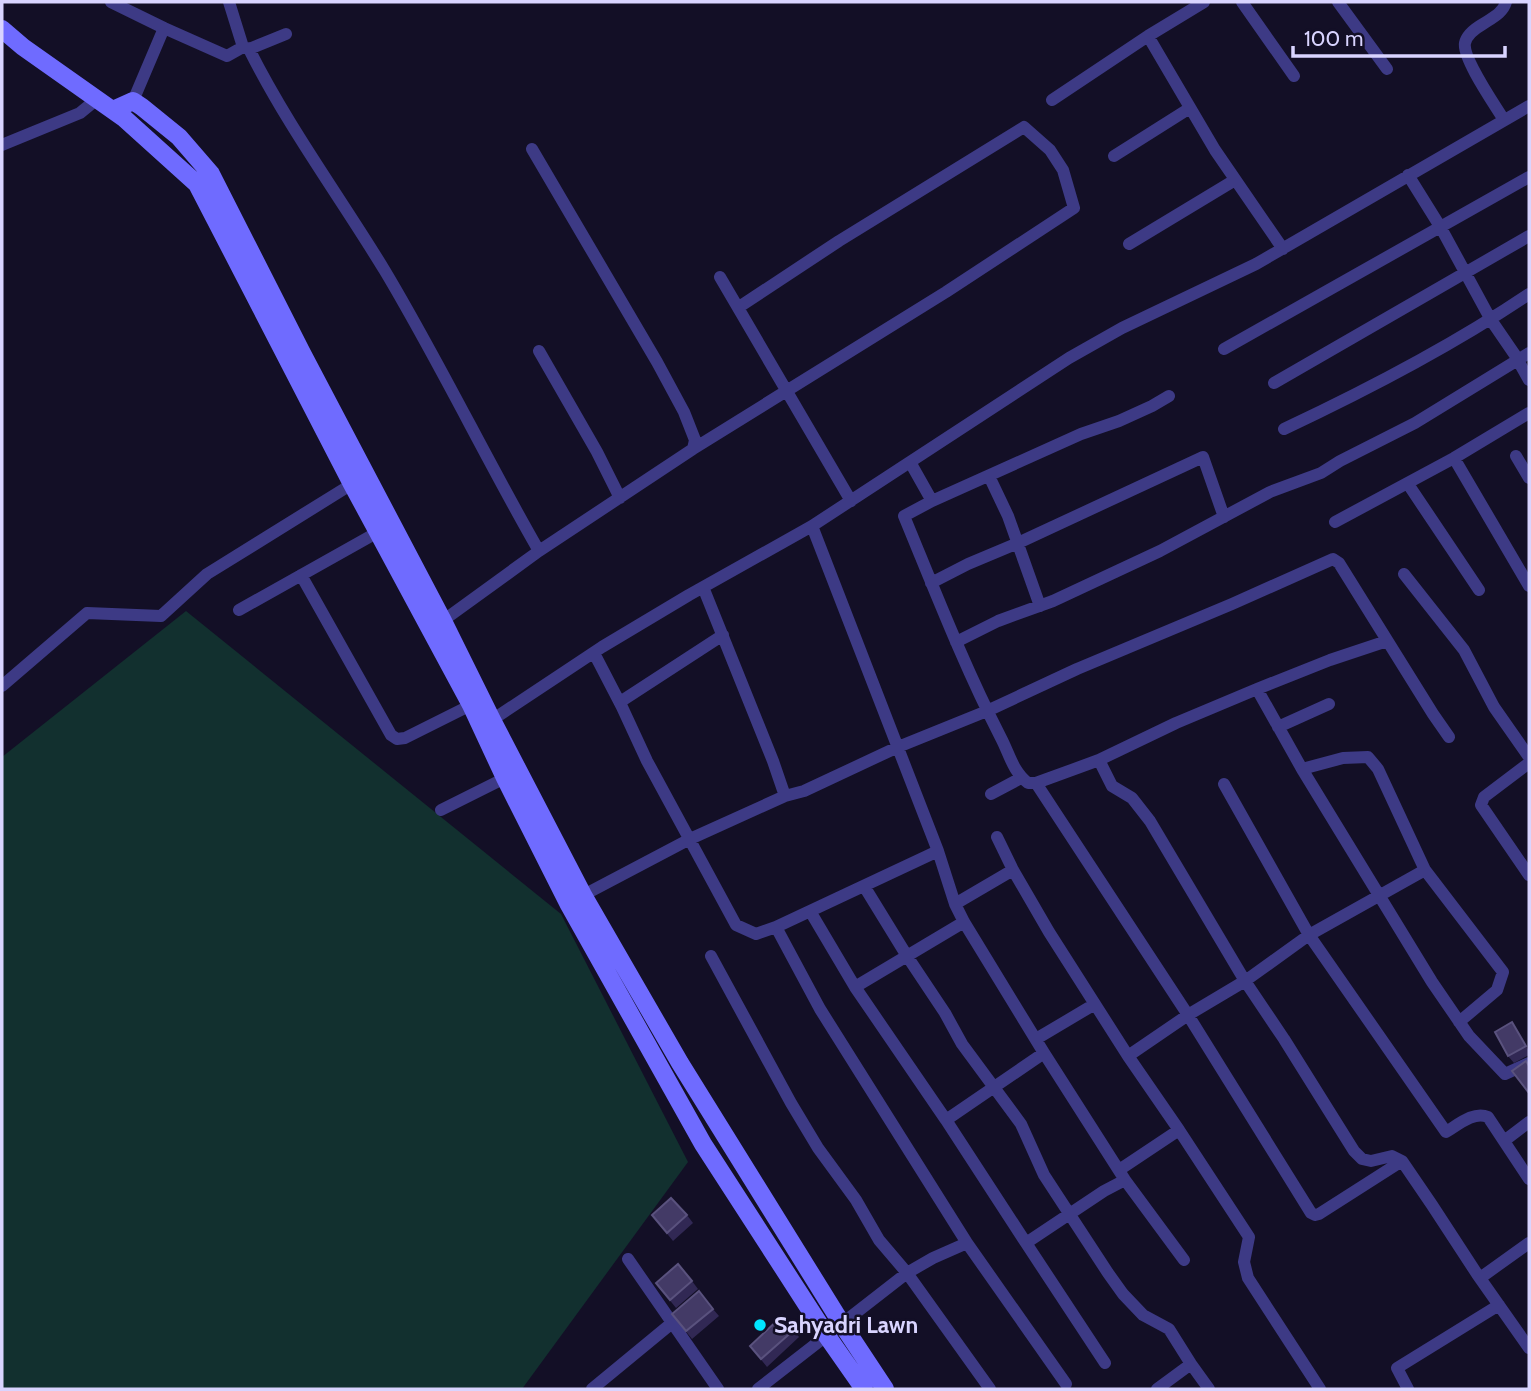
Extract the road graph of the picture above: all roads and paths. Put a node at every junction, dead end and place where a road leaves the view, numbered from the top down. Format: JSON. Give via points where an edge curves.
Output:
{"nodes":[{"id":1,"x":111,"y":2,"type":"edge"},
{"id":2,"x":229,"y":2,"type":"edge"},
{"id":3,"x":1204,"y":2,"type":"edge"},
{"id":4,"x":1242,"y":2,"type":"edge"},
{"id":5,"x":1338,"y":2,"type":"edge"},
{"id":6,"x":1506,"y":2,"type":"edge"},
{"id":7,"x":164,"y":28,"type":"junction"},
{"id":8,"x":2,"y":29,"type":"edge"},
{"id":9,"x":286,"y":34,"type":"dead end"},
{"id":10,"x":1148,"y":36,"type":"junction"},
{"id":11,"x":246,"y":48,"type":"junction"},
{"id":12,"x":1387,"y":69,"type":"dead end"},
{"id":13,"x":1294,"y":76,"type":"dead end"},
{"id":14,"x":97,"y":99,"type":"junction"},
{"id":15,"x":1052,"y":100,"type":"dead end"},
{"id":16,"x":133,"y":101,"type":"junction"},
{"id":17,"x":1529,"y":106,"type":"edge"},
{"id":18,"x":1190,"y":108,"type":"junction"},
{"id":19,"x":113,"y":110,"type":"junction"},
{"id":20,"x":1504,"y":120,"type":"junction"},
{"id":21,"x":2,"y":145,"type":"edge"},
{"id":22,"x":532,"y":149,"type":"dead end"},
{"id":23,"x":1114,"y":156,"type":"dead end"},
{"id":24,"x":1408,"y":175,"type":"junction"},
{"id":25,"x":1529,"y":177,"type":"edge"},
{"id":26,"x":1235,"y":180,"type":"junction"},
{"id":27,"x":1441,"y":228,"type":"junction"},
{"id":28,"x":1529,"y":236,"type":"edge"},
{"id":29,"x":1129,"y":244,"type":"dead end"},
{"id":30,"x":1283,"y":249,"type":"junction"},
{"id":31,"x":1465,"y":272,"type":"junction"},
{"id":32,"x":720,"y":277,"type":"dead end"},
{"id":33,"x":1529,"y":294,"type":"edge"},
{"id":34,"x":739,"y":307,"type":"junction"},
{"id":35,"x":1491,"y":320,"type":"junction"},
{"id":36,"x":1224,"y":349,"type":"dead end"},
{"id":37,"x":539,"y":351,"type":"dead end"},
{"id":38,"x":1529,"y":353,"type":"edge"},
{"id":39,"x":1517,"y":359,"type":"junction"},
{"id":40,"x":1529,"y":380,"type":"edge"},
{"id":41,"x":1274,"y":383,"type":"dead end"},
{"id":42,"x":786,"y":391,"type":"junction"},
{"id":43,"x":1169,"y":396,"type":"dead end"},
{"id":44,"x":1529,"y":413,"type":"edge"},
{"id":45,"x":1284,"y":429,"type":"dead end"},
{"id":46,"x":693,"y":449,"type":"junction"},
{"id":47,"x":1516,"y":456,"type":"dead end"},
{"id":48,"x":1454,"y":458,"type":"junction"},
{"id":49,"x":910,"y":462,"type":"junction"},
{"id":50,"x":989,"y":476,"type":"junction"},
{"id":51,"x":1529,"y":478,"type":"edge"},
{"id":52,"x":352,"y":484,"type":"junction"},
{"id":53,"x":1408,"y":484,"type":"junction"},
{"id":54,"x":620,"y":498,"type":"junction"},
{"id":55,"x":851,"y":501,"type":"junction"},
{"id":56,"x":932,"y":501,"type":"junction"},
{"id":57,"x":1224,"y":517,"type":"junction"},
{"id":58,"x":1335,"y":522,"type":"dead end"},
{"id":59,"x":812,"y":526,"type":"junction"},
{"id":60,"x":378,"y":532,"type":"junction"},
{"id":61,"x":1018,"y":543,"type":"junction"},
{"id":62,"x":539,"y":551,"type":"junction"},
{"id":63,"x":1404,"y":574,"type":"dead end"},
{"id":64,"x":301,"y":576,"type":"junction"},
{"id":65,"x":931,"y":583,"type":"junction"},
{"id":66,"x":1529,"y":586,"type":"edge"},
{"id":67,"x":703,"y":587,"type":"junction"},
{"id":68,"x":1479,"y":590,"type":"dead end"},
{"id":69,"x":1040,"y":606,"type":"junction"},
{"id":70,"x":239,"y":610,"type":"dead end"},
{"id":71,"x":437,"y":625,"type":"junction"},
{"id":72,"x":723,"y":635,"type":"junction"},
{"id":73,"x":1387,"y":641,"type":"junction"},
{"id":74,"x":956,"y":642,"type":"junction"},
{"id":75,"x":594,"y":653,"type":"junction"},
{"id":76,"x":2,"y":686,"type":"edge"},
{"id":77,"x":1256,"y":689,"type":"junction"},
{"id":78,"x":620,"y":702,"type":"junction"},
{"id":79,"x":1329,"y":704,"type":"dead end"},
{"id":80,"x":471,"y":705,"type":"junction"},
{"id":81,"x":987,"y":711,"type":"junction"},
{"id":82,"x":487,"y":723,"type":"junction"},
{"id":83,"x":1278,"y":727,"type":"junction"},
{"id":84,"x":1450,"y":737,"type":"dead end"},
{"id":85,"x":898,"y":747,"type":"junction"},
{"id":86,"x":1529,"y":757,"type":"edge"},
{"id":87,"x":1099,"y":760,"type":"junction"},
{"id":88,"x":1529,"y":763,"type":"edge"},
{"id":89,"x":1302,"y":769,"type":"junction"},
{"id":90,"x":505,"y":778,"type":"junction"},
{"id":91,"x":1021,"y":778,"type":"junction"},
{"id":92,"x":1036,"y":783,"type":"junction"},
{"id":93,"x":1224,"y":784,"type":"dead end"},
{"id":94,"x":991,"y":794,"type":"dead end"},
{"id":95,"x":785,"y":796,"type":"junction"},
{"id":96,"x":441,"y":810,"type":"dead end"},
{"id":97,"x":997,"y":837,"type":"dead end"},
{"id":98,"x":690,"y":839,"type":"junction"},
{"id":99,"x":938,"y":851,"type":"junction"},
{"id":100,"x":1013,"y":870,"type":"junction"},
{"id":101,"x":1424,"y":870,"type":"junction"},
{"id":102,"x":1529,"y":875,"type":"edge"},
{"id":103,"x":864,"y":886,"type":"junction"},
{"id":104,"x":1378,"y":896,"type":"junction"},
{"id":105,"x":575,"y":899,"type":"junction"},
{"id":106,"x":956,"y":904,"type":"junction"},
{"id":107,"x":810,"y":911,"type":"junction"},
{"id":108,"x":964,"y":922,"type":"junction"},
{"id":109,"x":776,"y":927,"type":"junction"},
{"id":110,"x":1310,"y":935,"type":"junction"},
{"id":111,"x":711,"y":956,"type":"dead end"},
{"id":112,"x":907,"y":956,"type":"junction"},
{"id":113,"x":1245,"y":981,"type":"junction"},
{"id":114,"x":855,"y":988,"type":"junction"},
{"id":115,"x":1095,"y":1004,"type":"junction"},
{"id":116,"x":1188,"y":1015,"type":"junction"},
{"id":117,"x":1459,"y":1022,"type":"junction"},
{"id":118,"x":1036,"y":1039,"type":"junction"},
{"id":119,"x":1044,"y":1052,"type":"junction"},
{"id":120,"x":1128,"y":1056,"type":"junction"},
{"id":121,"x":1529,"y":1063,"type":"edge"},
{"id":122,"x":994,"y":1088,"type":"junction"},
{"id":123,"x":946,"y":1120,"type":"junction"},
{"id":124,"x":1529,"y":1122,"type":"edge"},
{"id":125,"x":1179,"y":1130,"type":"junction"},
{"id":126,"x":1504,"y":1141,"type":"junction"},
{"id":127,"x":1402,"y":1161,"type":"junction"},
{"id":128,"x":1122,"y":1175,"type":"junction"},
{"id":129,"x":1529,"y":1179,"type":"edge"},
{"id":130,"x":1070,"y":1213,"type":"junction"},
{"id":131,"x":968,"y":1242,"type":"junction"},
{"id":132,"x":1026,"y":1243,"type":"junction"},
{"id":133,"x":1529,"y":1243,"type":"edge"},
{"id":134,"x":628,"y":1259,"type":"dead end"},
{"id":135,"x":1184,"y":1260,"type":"dead end"},
{"id":136,"x":907,"y":1273,"type":"junction"},
{"id":137,"x":1480,"y":1278,"type":"junction"},
{"id":138,"x":1499,"y":1305,"type":"junction"},
{"id":139,"x":672,"y":1323,"type":"junction"},
{"id":140,"x":842,"y":1324,"type":"junction"},
{"id":141,"x":1525,"y":1332,"type":"edge"},
{"id":142,"x":827,"y":1336,"type":"junction"},
{"id":143,"x":1529,"y":1348,"type":"edge"},
{"id":144,"x":1105,"y":1363,"type":"dead end"},
{"id":145,"x":1191,"y":1364,"type":"junction"},
{"id":146,"x":1066,"y":1384,"type":"dead end"},
{"id":147,"x":592,"y":1389,"type":"edge"},
{"id":148,"x":718,"y":1389,"type":"edge"},
{"id":149,"x":758,"y":1389,"type":"edge"},
{"id":150,"x":864,"y":1389,"type":"edge"},
{"id":151,"x":885,"y":1389,"type":"edge"},
{"id":152,"x":990,"y":1389,"type":"edge"},
{"id":153,"x":1157,"y":1389,"type":"edge"},
{"id":154,"x":1209,"y":1389,"type":"edge"},
{"id":155,"x":1320,"y":1389,"type":"edge"},
{"id":156,"x":1408,"y":1389,"type":"edge"}],
"edges":[{"from":1,"to":7,"type":"street"},
{"from":2,"to":11,"type":"street"},
{"from":3,"to":10,"type":"street"},
{"from":4,"to":13,"type":"street"},
{"from":5,"to":12,"type":"street"},
{"from":6,"to":20,"type":"street","via":[[1499,13],[1472,32],[1464,47]]},
{"from":7,"to":11,"type":"street","via":[[227,56]]},
{"from":7,"to":16,"type":"street"},
{"from":8,"to":14,"type":"street"},
{"from":9,"to":11,"type":"street"},
{"from":10,"to":15,"type":"street"},
{"from":10,"to":18,"type":"street"},
{"from":11,"to":62,"type":"street","via":[[385,272]]},
{"from":14,"to":19,"type":"street"},
{"from":14,"to":21,"type":"street","via":[[80,113]]},
{"from":16,"to":19,"type":"street"},
{"from":16,"to":71,"type":"street","via":[[179,137],[211,174]]},
{"from":17,"to":20,"type":"street"},
{"from":18,"to":23,"type":"street"},
{"from":18,"to":26,"type":"street"},
{"from":19,"to":52,"type":"street","via":[[197,184]]},
{"from":20,"to":24,"type":"street"},
{"from":22,"to":46,"type":"street","via":[[679,402],[695,440]]},
{"from":24,"to":27,"type":"street"},
{"from":24,"to":30,"type":"street"},
{"from":25,"to":27,"type":"street"},
{"from":26,"to":29,"type":"street"},
{"from":26,"to":30,"type":"street"},
{"from":27,"to":31,"type":"street"},
{"from":27,"to":36,"type":"street"},
{"from":28,"to":31,"type":"street"},
{"from":30,"to":49,"type":"street","via":[[1069,358]]},
{"from":31,"to":35,"type":"street"},
{"from":31,"to":41,"type":"street"},
{"from":32,"to":34,"type":"street"},
{"from":33,"to":35,"type":"street"},
{"from":34,"to":42,"type":"street"},
{"from":34,"to":42,"type":"street","via":[[1024,127],[1050,150],[1062,170],[1074,208]]},
{"from":35,"to":39,"type":"street"},
{"from":35,"to":45,"type":"street"},
{"from":37,"to":54,"type":"street"},
{"from":38,"to":39,"type":"street"},
{"from":39,"to":40,"type":"street"},
{"from":39,"to":57,"type":"street","via":[[1416,423],[1321,474],[1270,492]]},
{"from":42,"to":46,"type":"street"},
{"from":42,"to":55,"type":"street"},
{"from":43,"to":50,"type":"street"},
{"from":44,"to":48,"type":"street"},
{"from":46,"to":54,"type":"street"},
{"from":47,"to":51,"type":"street"},
{"from":48,"to":53,"type":"street"},
{"from":48,"to":66,"type":"street"},
{"from":49,"to":55,"type":"street"},
{"from":49,"to":56,"type":"street"},
{"from":50,"to":56,"type":"street"},
{"from":50,"to":61,"type":"street"},
{"from":52,"to":60,"type":"street"},
{"from":52,"to":76,"type":"street","via":[[207,573],[161,617],[87,613]]},
{"from":53,"to":58,"type":"street"},
{"from":53,"to":68,"type":"street"},
{"from":54,"to":62,"type":"street"},
{"from":55,"to":59,"type":"street"},
{"from":56,"to":65,"type":"street","via":[[904,516]]},
{"from":57,"to":61,"type":"street","via":[[1203,457]]},
{"from":57,"to":69,"type":"street"},
{"from":59,"to":67,"type":"street"},
{"from":59,"to":85,"type":"street"},
{"from":60,"to":64,"type":"street"},
{"from":60,"to":71,"type":"street"},
{"from":61,"to":65,"type":"street"},
{"from":61,"to":69,"type":"street"},
{"from":62,"to":71,"type":"street"},
{"from":63,"to":86,"type":"street","via":[[1464,650],[1494,707]]},
{"from":64,"to":70,"type":"street"},
{"from":64,"to":80,"type":"street","via":[[391,735],[405,738]]},
{"from":65,"to":74,"type":"street"},
{"from":67,"to":72,"type":"street"},
{"from":67,"to":75,"type":"street"},
{"from":69,"to":74,"type":"street"},
{"from":71,"to":80,"type":"street"},
{"from":71,"to":82,"type":"street"},
{"from":72,"to":78,"type":"street"},
{"from":72,"to":95,"type":"street"},
{"from":73,"to":77,"type":"street"},
{"from":73,"to":81,"type":"street","via":[[1333,559]]},
{"from":73,"to":84,"type":"street"},
{"from":74,"to":81,"type":"street"},
{"from":75,"to":78,"type":"street"},
{"from":75,"to":82,"type":"street"},
{"from":77,"to":83,"type":"street"},
{"from":77,"to":87,"type":"street"},
{"from":78,"to":98,"type":"street"},
{"from":79,"to":83,"type":"street"},
{"from":80,"to":82,"type":"street"},
{"from":81,"to":85,"type":"street"},
{"from":81,"to":91,"type":"street"},
{"from":82,"to":90,"type":"street"},
{"from":82,"to":105,"type":"street"},
{"from":83,"to":89,"type":"street"},
{"from":85,"to":95,"type":"street"},
{"from":85,"to":99,"type":"street"},
{"from":87,"to":92,"type":"street"},
{"from":87,"to":113,"type":"street","via":[[1112,786],[1132,798],[1150,821]]},
{"from":88,"to":102,"type":"street","via":[[1484,797],[1481,805]]},
{"from":89,"to":101,"type":"street","via":[[1368,757],[1378,769]]},
{"from":89,"to":104,"type":"street"},
{"from":90,"to":96,"type":"street"},
{"from":90,"to":105,"type":"street"},
{"from":91,"to":92,"type":"street"},
{"from":91,"to":94,"type":"street"},
{"from":92,"to":116,"type":"street"},
{"from":93,"to":110,"type":"street"},
{"from":95,"to":98,"type":"street"},
{"from":97,"to":100,"type":"street"},
{"from":98,"to":105,"type":"street"},
{"from":98,"to":109,"type":"street","via":[[736,925],[756,934]]},
{"from":99,"to":103,"type":"street"},
{"from":99,"to":106,"type":"street"},
{"from":100,"to":106,"type":"street"},
{"from":100,"to":115,"type":"street"},
{"from":101,"to":104,"type":"street"},
{"from":101,"to":117,"type":"street","via":[[1503,972],[1497,990]]},
{"from":103,"to":107,"type":"street"},
{"from":103,"to":112,"type":"street"},
{"from":104,"to":110,"type":"street"},
{"from":104,"to":117,"type":"street"},
{"from":105,"to":140,"type":"street"},
{"from":105,"to":142,"type":"street","via":[[703,1144]]},
{"from":106,"to":108,"type":"street"},
{"from":107,"to":109,"type":"street"},
{"from":107,"to":114,"type":"street"},
{"from":108,"to":112,"type":"street"},
{"from":108,"to":118,"type":"street"},
{"from":109,"to":131,"type":"street","via":[[820,1009]]},
{"from":110,"to":113,"type":"street"},
{"from":110,"to":126,"type":"street","via":[[1446,1132],[1481,1114]]},
{"from":111,"to":136,"type":"street","via":[[811,1137],[878,1240]]},
{"from":112,"to":114,"type":"street"},
{"from":112,"to":122,"type":"street"},
{"from":113,"to":116,"type":"street"},
{"from":113,"to":127,"type":"street","via":[[1354,1151],[1371,1161],[1392,1156]]},
{"from":114,"to":123,"type":"street"},
{"from":115,"to":118,"type":"street"},
{"from":115,"to":120,"type":"street"},
{"from":116,"to":120,"type":"street"},
{"from":116,"to":127,"type":"street","via":[[1311,1213],[1319,1214]]},
{"from":117,"to":121,"type":"street","via":[[1505,1074]]},
{"from":118,"to":119,"type":"street"},
{"from":119,"to":122,"type":"street"},
{"from":119,"to":128,"type":"street"},
{"from":120,"to":125,"type":"street"},
{"from":122,"to":123,"type":"street"},
{"from":122,"to":130,"type":"street","via":[[1021,1124],[1044,1175]]},
{"from":123,"to":132,"type":"street"},
{"from":124,"to":126,"type":"street"},
{"from":125,"to":128,"type":"street"},
{"from":125,"to":155,"type":"street","via":[[1249,1237],[1244,1262],[1248,1278]]},
{"from":126,"to":129,"type":"street"},
{"from":127,"to":137,"type":"street"},
{"from":128,"to":130,"type":"street"},
{"from":128,"to":135,"type":"street"},
{"from":130,"to":132,"type":"street"},
{"from":130,"to":145,"type":"street","via":[[1123,1294],[1143,1315],[1169,1329]]},
{"from":131,"to":136,"type":"street"},
{"from":131,"to":146,"type":"street"},
{"from":132,"to":144,"type":"street"},
{"from":133,"to":137,"type":"street"},
{"from":134,"to":139,"type":"street"},
{"from":136,"to":140,"type":"street"},
{"from":136,"to":152,"type":"street"},
{"from":137,"to":138,"type":"street"},
{"from":138,"to":141,"type":"street"},
{"from":138,"to":156,"type":"street","via":[[1397,1368]]},
{"from":139,"to":147,"type":"street"},
{"from":139,"to":148,"type":"street"},
{"from":140,"to":142,"type":"street"},
{"from":140,"to":151,"type":"street"},
{"from":141,"to":143,"type":"street"},
{"from":142,"to":149,"type":"street"},
{"from":142,"to":150,"type":"street"},
{"from":145,"to":153,"type":"street"},
{"from":145,"to":154,"type":"street"}]}
